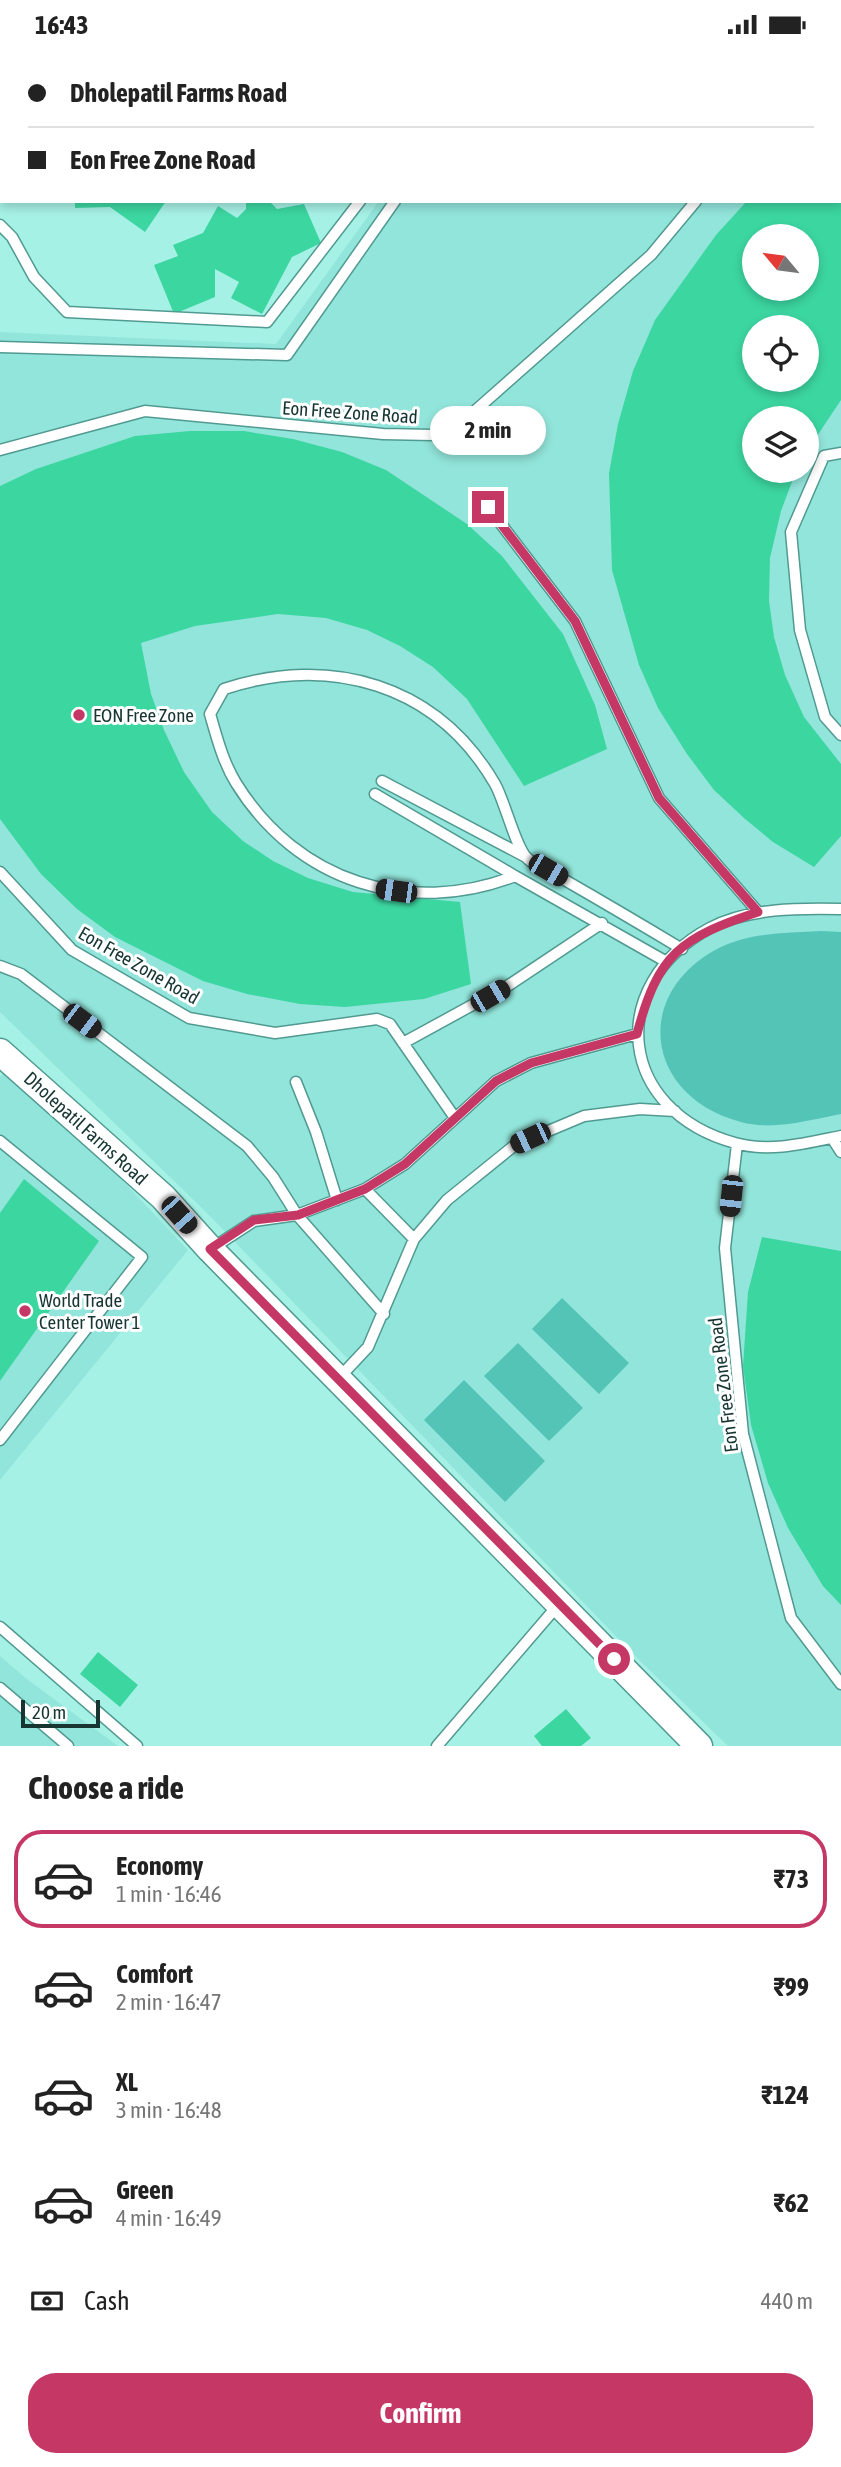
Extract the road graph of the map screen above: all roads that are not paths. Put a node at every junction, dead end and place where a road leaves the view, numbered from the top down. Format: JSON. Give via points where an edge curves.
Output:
{"nodes":[{"id":1,"x":358,"y":203,"type":"edge"},
{"id":2,"x":394,"y":203,"type":"edge"},
{"id":3,"x":694,"y":203,"type":"edge"},
{"id":4,"x":0,"y":225,"type":"edge"},
{"id":5,"x":0,"y":347,"type":"edge"},
{"id":6,"x":0,"y":450,"type":"edge"},
{"id":7,"x":841,"y":453,"type":"edge"},
{"id":8,"x":488,"y":507,"type":"dead end"},
{"id":9,"x":841,"y":735,"type":"edge"},
{"id":10,"x":382,"y":781,"type":"dead end"},
{"id":11,"x":375,"y":794,"type":"dead end"},
{"id":12,"x":526,"y":857,"type":"junction"},
{"id":13,"x":0,"y":872,"type":"edge"},
{"id":14,"x":515,"y":876,"type":"junction"},
{"id":15,"x":841,"y":909,"type":"edge"},
{"id":16,"x":758,"y":912,"type":"junction"},
{"id":17,"x":602,"y":923,"type":"junction"},
{"id":18,"x":682,"y":949,"type":"junction"},
{"id":19,"x":665,"y":961,"type":"junction"},
{"id":20,"x":0,"y":966,"type":"edge"},
{"id":21,"x":637,"y":1034,"type":"junction"},
{"id":22,"x":403,"y":1043,"type":"junction"},
{"id":23,"x":4,"y":1062,"type":"edge"},
{"id":24,"x":296,"y":1082,"type":"dead end"},
{"id":25,"x":675,"y":1111,"type":"junction"},
{"id":26,"x":455,"y":1118,"type":"junction"},
{"id":27,"x":836,"y":1137,"type":"edge"},
{"id":28,"x":0,"y":1141,"type":"edge"},
{"id":29,"x":737,"y":1144,"type":"junction"},
{"id":30,"x":841,"y":1152,"type":"edge"},
{"id":31,"x":365,"y":1189,"type":"junction"},
{"id":32,"x":337,"y":1200,"type":"junction"},
{"id":33,"x":298,"y":1215,"type":"junction"},
{"id":34,"x":414,"y":1239,"type":"junction"},
{"id":35,"x":210,"y":1249,"type":"junction"},
{"id":36,"x":384,"y":1314,"type":"junction"},
{"id":37,"x":338,"y":1379,"type":"junction"},
{"id":38,"x":0,"y":1440,"type":"edge"},
{"id":39,"x":559,"y":1604,"type":"junction"},
{"id":40,"x":0,"y":1627,"type":"edge"},
{"id":41,"x":841,"y":1684,"type":"edge"},
{"id":42,"x":0,"y":1688,"type":"edge"},
{"id":43,"x":68,"y":1746,"type":"edge"},
{"id":44,"x":137,"y":1746,"type":"edge"},
{"id":45,"x":437,"y":1746,"type":"edge"},
{"id":46,"x":699,"y":1746,"type":"edge"}],
"edges":[{"from":1,"to":4,"type":"lane","via":[[267,322],[67,312],[34,277]]},
{"from":2,"to":5,"type":"lane","via":[[287,355]]},
{"from":3,"to":6,"type":"lane","name":"Eon Free Zone Road","via":[[640,264],[468,417],[433,435],[145,411]]},
{"from":7,"to":9,"type":"lane","via":[[824,456],[791,532],[800,630],[825,717]]},
{"from":8,"to":16,"type":"lane","via":[[575,621],[659,798]]},
{"from":10,"to":12,"type":"lane"},
{"from":11,"to":14,"type":"lane"},
{"from":12,"to":14,"type":"lane","via":[[495,785],[476,756],[424,708],[383,688],[326,674],[291,673],[224,688],[210,714],[235,782],[281,838],[310,860],[343,877],[414,894],[474,889]]},
{"from":12,"to":18,"type":"lane"},
{"from":13,"to":22,"type":"lane","name":"Eon Free Zone Road","via":[[72,950],[190,1018],[275,1033],[377,1019],[390,1024]]},
{"from":14,"to":17,"type":"lane"},
{"from":15,"to":16,"type":"lane"},
{"from":16,"to":18,"type":"lane","via":[[711,927]]},
{"from":17,"to":19,"type":"lane"},
{"from":17,"to":22,"type":"lane","via":[[509,985]]},
{"from":18,"to":19,"type":"lane"},
{"from":19,"to":21,"type":"lane","via":[[648,991]]},
{"from":20,"to":33,"type":"lane","via":[[21,974],[247,1146]]},
{"from":21,"to":25,"type":"lane","via":[[644,1071],[658,1098]]},
{"from":21,"to":26,"type":"lane","via":[[531,1063],[496,1081]]},
{"from":22,"to":26,"type":"lane","name":"Eon Free Zone Road"},
{"from":23,"to":35,"type":"street","name":"Dholepatil Farms Road","via":[[163,1197]]},
{"from":24,"to":32,"type":"lane"},
{"from":25,"to":29,"type":"lane","via":[[688,1124]]},
{"from":25,"to":34,"type":"lane","via":[[640,1109],[584,1116],[515,1145],[447,1200]]},
{"from":26,"to":31,"type":"lane","via":[[405,1164]]},
{"from":27,"to":29,"type":"lane","via":[[786,1147]]},
{"from":27,"to":30,"type":"lane"},
{"from":28,"to":38,"type":"lane","via":[[142,1257]]},
{"from":29,"to":41,"type":"lane","name":"Eon Free Zone Road","via":[[725,1248],[743,1434],[791,1618]]},
{"from":31,"to":32,"type":"lane"},
{"from":31,"to":34,"type":"lane"},
{"from":32,"to":33,"type":"lane"},
{"from":33,"to":35,"type":"lane","via":[[254,1220]]},
{"from":33,"to":36,"type":"lane"},
{"from":34,"to":36,"type":"lane"},
{"from":35,"to":37,"type":"street","name":"Dholepatil Farms Road"},
{"from":36,"to":37,"type":"lane","via":[[368,1347]]},
{"from":37,"to":39,"type":"street","name":"Dholepatil Farms Road"},
{"from":39,"to":45,"type":"lane"},
{"from":39,"to":46,"type":"street","name":"Dholepatil Farms Road"},
{"from":40,"to":44,"type":"lane"},
{"from":42,"to":43,"type":"lane"}]}
